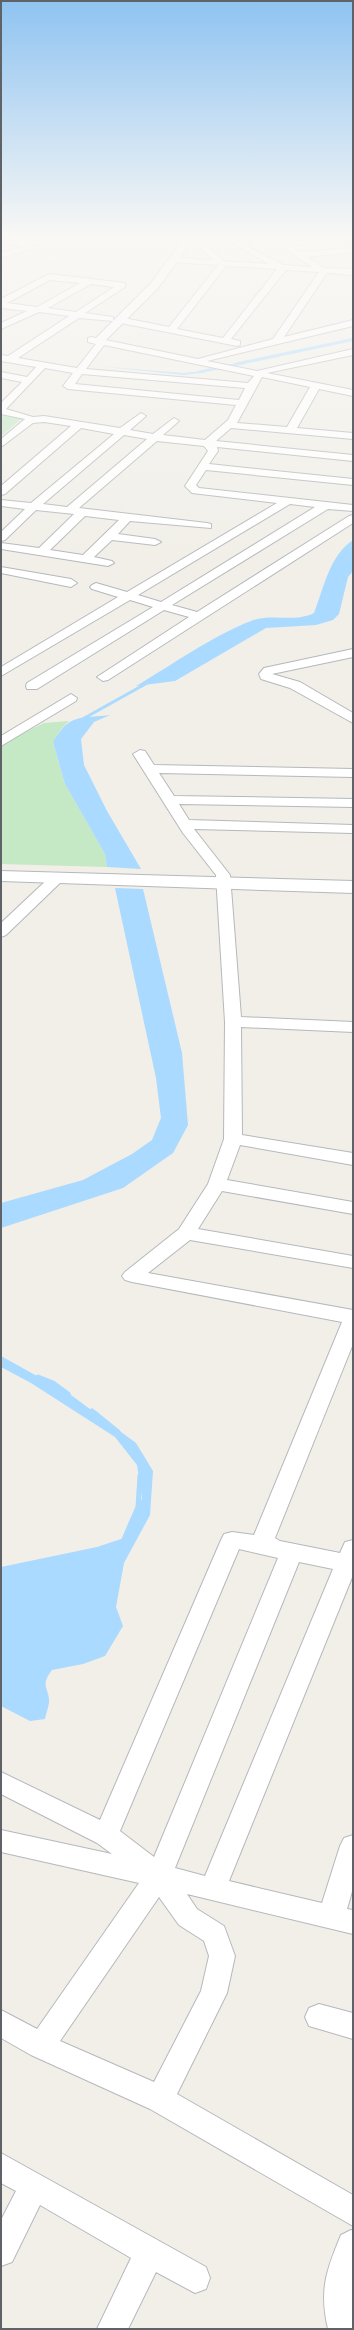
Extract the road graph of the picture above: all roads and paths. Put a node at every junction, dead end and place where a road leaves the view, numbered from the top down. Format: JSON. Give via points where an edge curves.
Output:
{"nodes":[{"id":1,"x":26,"y":347,"type":"edge"},
{"id":2,"x":93,"y":347,"type":"edge"},
{"id":3,"x":131,"y":347,"type":"edge"},
{"id":4,"x":135,"y":347,"type":"edge"},
{"id":5,"x":254,"y":347,"type":"edge"},
{"id":6,"x":353,"y":352,"type":"edge"},
{"id":7,"x":326,"y":357,"type":"junction"},
{"id":8,"x":5,"y":359,"type":"edge"},
{"id":9,"x":203,"y":359,"type":"junction"},
{"id":10,"x":353,"y":362,"type":"edge"},
{"id":11,"x":43,"y":365,"type":"junction"},
{"id":12,"x":228,"y":366,"type":"junction"},
{"id":13,"x":79,"y":371,"type":"junction"},
{"id":14,"x":261,"y":373,"type":"junction"},
{"id":15,"x":1,"y":376,"type":"edge"},
{"id":16,"x":29,"y":380,"type":"junction"},
{"id":17,"x":251,"y":386,"type":"junction"},
{"id":18,"x":316,"y":386,"type":"junction"},
{"id":19,"x":353,"y":390,"type":"edge"},
{"id":20,"x":1,"y":391,"type":"edge"},
{"id":21,"x":353,"y":393,"type":"edge"},
{"id":22,"x":17,"y":394,"type":"junction"},
{"id":23,"x":241,"y":403,"type":"junction"},
{"id":24,"x":1,"y":410,"type":"edge"},
{"id":25,"x":141,"y":416,"type":"dead end"},
{"id":26,"x":30,"y":420,"type":"junction"},
{"id":27,"x":174,"y":421,"type":"dead end"},
{"id":28,"x":79,"y":425,"type":"junction"},
{"id":29,"x":228,"y":425,"type":"junction"},
{"id":30,"x":290,"y":431,"type":"junction"},
{"id":31,"x":122,"y":432,"type":"junction"},
{"id":32,"x":352,"y":433,"type":"edge"},
{"id":33,"x":155,"y":437,"type":"junction"},
{"id":34,"x":207,"y":443,"type":"junction"},
{"id":35,"x":1,"y":444,"type":"edge"},
{"id":36,"x":353,"y":458,"type":"edge"},
{"id":37,"x":204,"y":467,"type":"junction"},
{"id":38,"x":353,"y":482,"type":"edge"},
{"id":39,"x":1,"y":492,"type":"edge"},
{"id":40,"x":288,"y":501,"type":"junction"},
{"id":41,"x":1,"y":503,"type":"edge"},
{"id":42,"x":326,"y":505,"type":"junction"},
{"id":43,"x":33,"y":507,"type":"junction"},
{"id":44,"x":353,"y":508,"type":"edge"},
{"id":45,"x":69,"y":510,"type":"junction"},
{"id":46,"x":83,"y":512,"type":"junction"},
{"id":47,"x":128,"y":517,"type":"junction"},
{"id":48,"x":353,"y":518,"type":"edge"},
{"id":49,"x":207,"y":526,"type":"dead end"},
{"id":50,"x":109,"y":536,"type":"junction"},
{"id":51,"x":1,"y":538,"type":"edge"},
{"id":52,"x":155,"y":542,"type":"dead end"},
{"id":53,"x":1,"y":546,"type":"edge"},
{"id":54,"x":42,"y":552,"type":"junction"},
{"id":55,"x":86,"y":559,"type":"junction"},
{"id":56,"x":108,"y":563,"type":"dead end"},
{"id":57,"x":1,"y":570,"type":"edge"},
{"id":58,"x":70,"y":583,"type":"dead end"},
{"id":59,"x":96,"y":587,"type":"dead end"},
{"id":60,"x":128,"y":596,"type":"junction"},
{"id":61,"x":162,"y":606,"type":"junction"},
{"id":62,"x":199,"y":616,"type":"junction"},
{"id":63,"x":353,"y":653,"type":"edge"},
{"id":64,"x":1,"y":672,"type":"edge"},
{"id":65,"x":103,"y":677,"type":"dead end"},
{"id":66,"x":32,"y":686,"type":"dead end"},
{"id":67,"x":71,"y":698,"type":"dead end"},
{"id":68,"x":353,"y":719,"type":"edge"},
{"id":69,"x":1,"y":742,"type":"edge"},
{"id":70,"x":140,"y":754,"type":"dead end"},
{"id":71,"x":149,"y":769,"type":"junction"},
{"id":72,"x":353,"y":773,"type":"edge"},
{"id":73,"x":169,"y":800,"type":"junction"},
{"id":74,"x":353,"y":803,"type":"edge"},
{"id":75,"x":184,"y":824,"type":"junction"},
{"id":76,"x":353,"y":829,"type":"edge"},
{"id":77,"x":1,"y":869,"type":"edge"},
{"id":78,"x":1,"y":876,"type":"edge"},
{"id":79,"x":57,"y":878,"type":"junction"},
{"id":80,"x":223,"y":879,"type":"junction"},
{"id":81,"x":353,"y":879,"type":"edge"},
{"id":82,"x":353,"y":887,"type":"edge"},
{"id":83,"x":1,"y":932,"type":"edge"},
{"id":84,"x":233,"y":1022,"type":"junction"},
{"id":85,"x":353,"y":1027,"type":"edge"},
{"id":86,"x":233,"y":1139,"type":"junction"},
{"id":87,"x":353,"y":1158,"type":"edge"},
{"id":88,"x":217,"y":1184,"type":"junction"},
{"id":89,"x":353,"y":1208,"type":"edge"},
{"id":90,"x":186,"y":1233,"type":"junction"},
{"id":91,"x":353,"y":1262,"type":"edge"},
{"id":92,"x":353,"y":1318,"type":"edge"},
{"id":93,"x":269,"y":1546,"type":"junction"},
{"id":94,"x":292,"y":1552,"type":"junction"},
{"id":95,"x":351,"y":1559,"type":"edge"},
{"id":96,"x":1,"y":1782,"type":"edge"},
{"id":97,"x":106,"y":1835,"type":"junction"},
{"id":98,"x":1,"y":1841,"type":"edge"},
{"id":99,"x":353,"y":1846,"type":"edge"},
{"id":100,"x":159,"y":1876,"type":"junction"},
{"id":101,"x":213,"y":1888,"type":"junction"},
{"id":102,"x":342,"y":1919,"type":"edge"},
{"id":103,"x":319,"y":2017,"type":"dead end"},
{"id":104,"x":1,"y":2023,"type":"edge"},
{"id":105,"x":353,"y":2026,"type":"edge"},
{"id":106,"x":41,"y":2046,"type":"junction"},
{"id":107,"x":160,"y":2099,"type":"junction"},
{"id":108,"x":1,"y":2167,"type":"edge"},
{"id":109,"x":34,"y":2186,"type":"junction"},
{"id":110,"x":353,"y":2211,"type":"edge"},
{"id":111,"x":352,"y":2245,"type":"edge"},
{"id":112,"x":1,"y":2251,"type":"edge"},
{"id":113,"x":150,"y":2252,"type":"junction"},
{"id":114,"x":195,"y":2278,"type":"dead end"},
{"id":115,"x":112,"y":2329,"type":"edge"},
{"id":116,"x":343,"y":2329,"type":"edge"}],
"edges":[{"from":1,"to":8,"type":"street"},
{"from":2,"to":13,"type":"street"},
{"from":3,"to":12,"type":"street"},
{"from":4,"to":9,"type":"street"},
{"from":5,"to":9,"type":"street"},
{"from":6,"to":7,"type":"street"},
{"from":7,"to":10,"type":"street"},
{"from":7,"to":14,"type":"street"},
{"from":8,"to":11,"type":"street"},
{"from":9,"to":12,"type":"street"},
{"from":11,"to":13,"type":"street"},
{"from":11,"to":16,"type":"street"},
{"from":12,"to":14,"type":"street"},
{"from":13,"to":17,"type":"street"},
{"from":13,"to":23,"type":"street","via":[[68,386]]},
{"from":14,"to":17,"type":"street"},
{"from":14,"to":18,"type":"street"},
{"from":14,"to":19,"type":"street"},
{"from":15,"to":16,"type":"street"},
{"from":16,"to":22,"type":"street"},
{"from":17,"to":23,"type":"street"},
{"from":18,"to":21,"type":"street"},
{"from":18,"to":30,"type":"street"},
{"from":20,"to":22,"type":"street"},
{"from":22,"to":24,"type":"street"},
{"from":23,"to":29,"type":"street"},
{"from":24,"to":26,"type":"street","via":[[28,417]]},
{"from":25,"to":31,"type":"street"},
{"from":26,"to":28,"type":"street","via":[[44,419]]},
{"from":26,"to":35,"type":"street"},
{"from":27,"to":33,"type":"street"},
{"from":28,"to":31,"type":"street"},
{"from":28,"to":39,"type":"street"},
{"from":29,"to":30,"type":"street"},
{"from":29,"to":34,"type":"street"},
{"from":30,"to":32,"type":"street"},
{"from":31,"to":33,"type":"street"},
{"from":31,"to":43,"type":"street"},
{"from":33,"to":34,"type":"street"},
{"from":33,"to":45,"type":"street"},
{"from":34,"to":36,"type":"street"},
{"from":34,"to":37,"type":"street","via":[[213,451]]},
{"from":37,"to":38,"type":"street"},
{"from":37,"to":40,"type":"street","via":[[190,486],[192,490]]},
{"from":40,"to":42,"type":"street"},
{"from":40,"to":60,"type":"street"},
{"from":41,"to":43,"type":"street"},
{"from":42,"to":44,"type":"street"},
{"from":42,"to":61,"type":"street"},
{"from":43,"to":45,"type":"street"},
{"from":43,"to":51,"type":"street"},
{"from":45,"to":46,"type":"street"},
{"from":46,"to":47,"type":"street"},
{"from":46,"to":54,"type":"street"},
{"from":47,"to":49,"type":"street"},
{"from":47,"to":50,"type":"street"},
{"from":48,"to":62,"type":"street"},
{"from":50,"to":52,"type":"street"},
{"from":50,"to":55,"type":"street"},
{"from":53,"to":54,"type":"street"},
{"from":54,"to":55,"type":"street"},
{"from":55,"to":56,"type":"street"},
{"from":57,"to":58,"type":"street"},
{"from":59,"to":60,"type":"street"},
{"from":60,"to":61,"type":"street"},
{"from":60,"to":64,"type":"street"},
{"from":61,"to":62,"type":"street"},
{"from":61,"to":66,"type":"street"},
{"from":62,"to":65,"type":"street"},
{"from":63,"to":68,"type":"street","via":[[268,671],[265,674],[295,685]]},
{"from":67,"to":69,"type":"street"},
{"from":70,"to":71,"type":"street"},
{"from":71,"to":72,"type":"street"},
{"from":71,"to":73,"type":"street"},
{"from":73,"to":74,"type":"street"},
{"from":73,"to":75,"type":"street"},
{"from":75,"to":76,"type":"street"},
{"from":75,"to":80,"type":"street"},
{"from":77,"to":80,"type":"street"},
{"from":78,"to":79,"type":"street"},
{"from":79,"to":80,"type":"street"},
{"from":79,"to":83,"type":"street"},
{"from":80,"to":81,"type":"street"},
{"from":80,"to":82,"type":"street"},
{"from":80,"to":84,"type":"street"},
{"from":84,"to":85,"type":"street"},
{"from":84,"to":86,"type":"street"},
{"from":86,"to":87,"type":"street"},
{"from":86,"to":88,"type":"street"},
{"from":88,"to":89,"type":"street"},
{"from":88,"to":90,"type":"street"},
{"from":90,"to":91,"type":"street"},
{"from":90,"to":92,"type":"street","via":[[132,1276]]},
{"from":92,"to":93,"type":"street","via":[[264,1534]]},
{"from":93,"to":94,"type":"street"},
{"from":93,"to":97,"type":"street","via":[[232,1540]]},
{"from":94,"to":95,"type":"street"},
{"from":94,"to":100,"type":"street"},
{"from":95,"to":101,"type":"street"},
{"from":96,"to":97,"type":"street"},
{"from":97,"to":100,"type":"street"},
{"from":98,"to":100,"type":"street"},
{"from":99,"to":102,"type":"street"},
{"from":100,"to":101,"type":"street"},
{"from":100,"to":106,"type":"street"},
{"from":100,"to":107,"type":"street","via":[[188,1917],[215,1934],[222,1956],[214,1993]]},
{"from":101,"to":102,"type":"street"},
{"from":103,"to":105,"type":"street"},
{"from":104,"to":106,"type":"street"},
{"from":106,"to":107,"type":"street"},
{"from":107,"to":110,"type":"street"},
{"from":108,"to":109,"type":"street"},
{"from":109,"to":112,"type":"street"},
{"from":109,"to":113,"type":"street"},
{"from":111,"to":116,"type":"street","via":[[336,2292]]},
{"from":113,"to":114,"type":"street"},
{"from":113,"to":115,"type":"street"}]}
